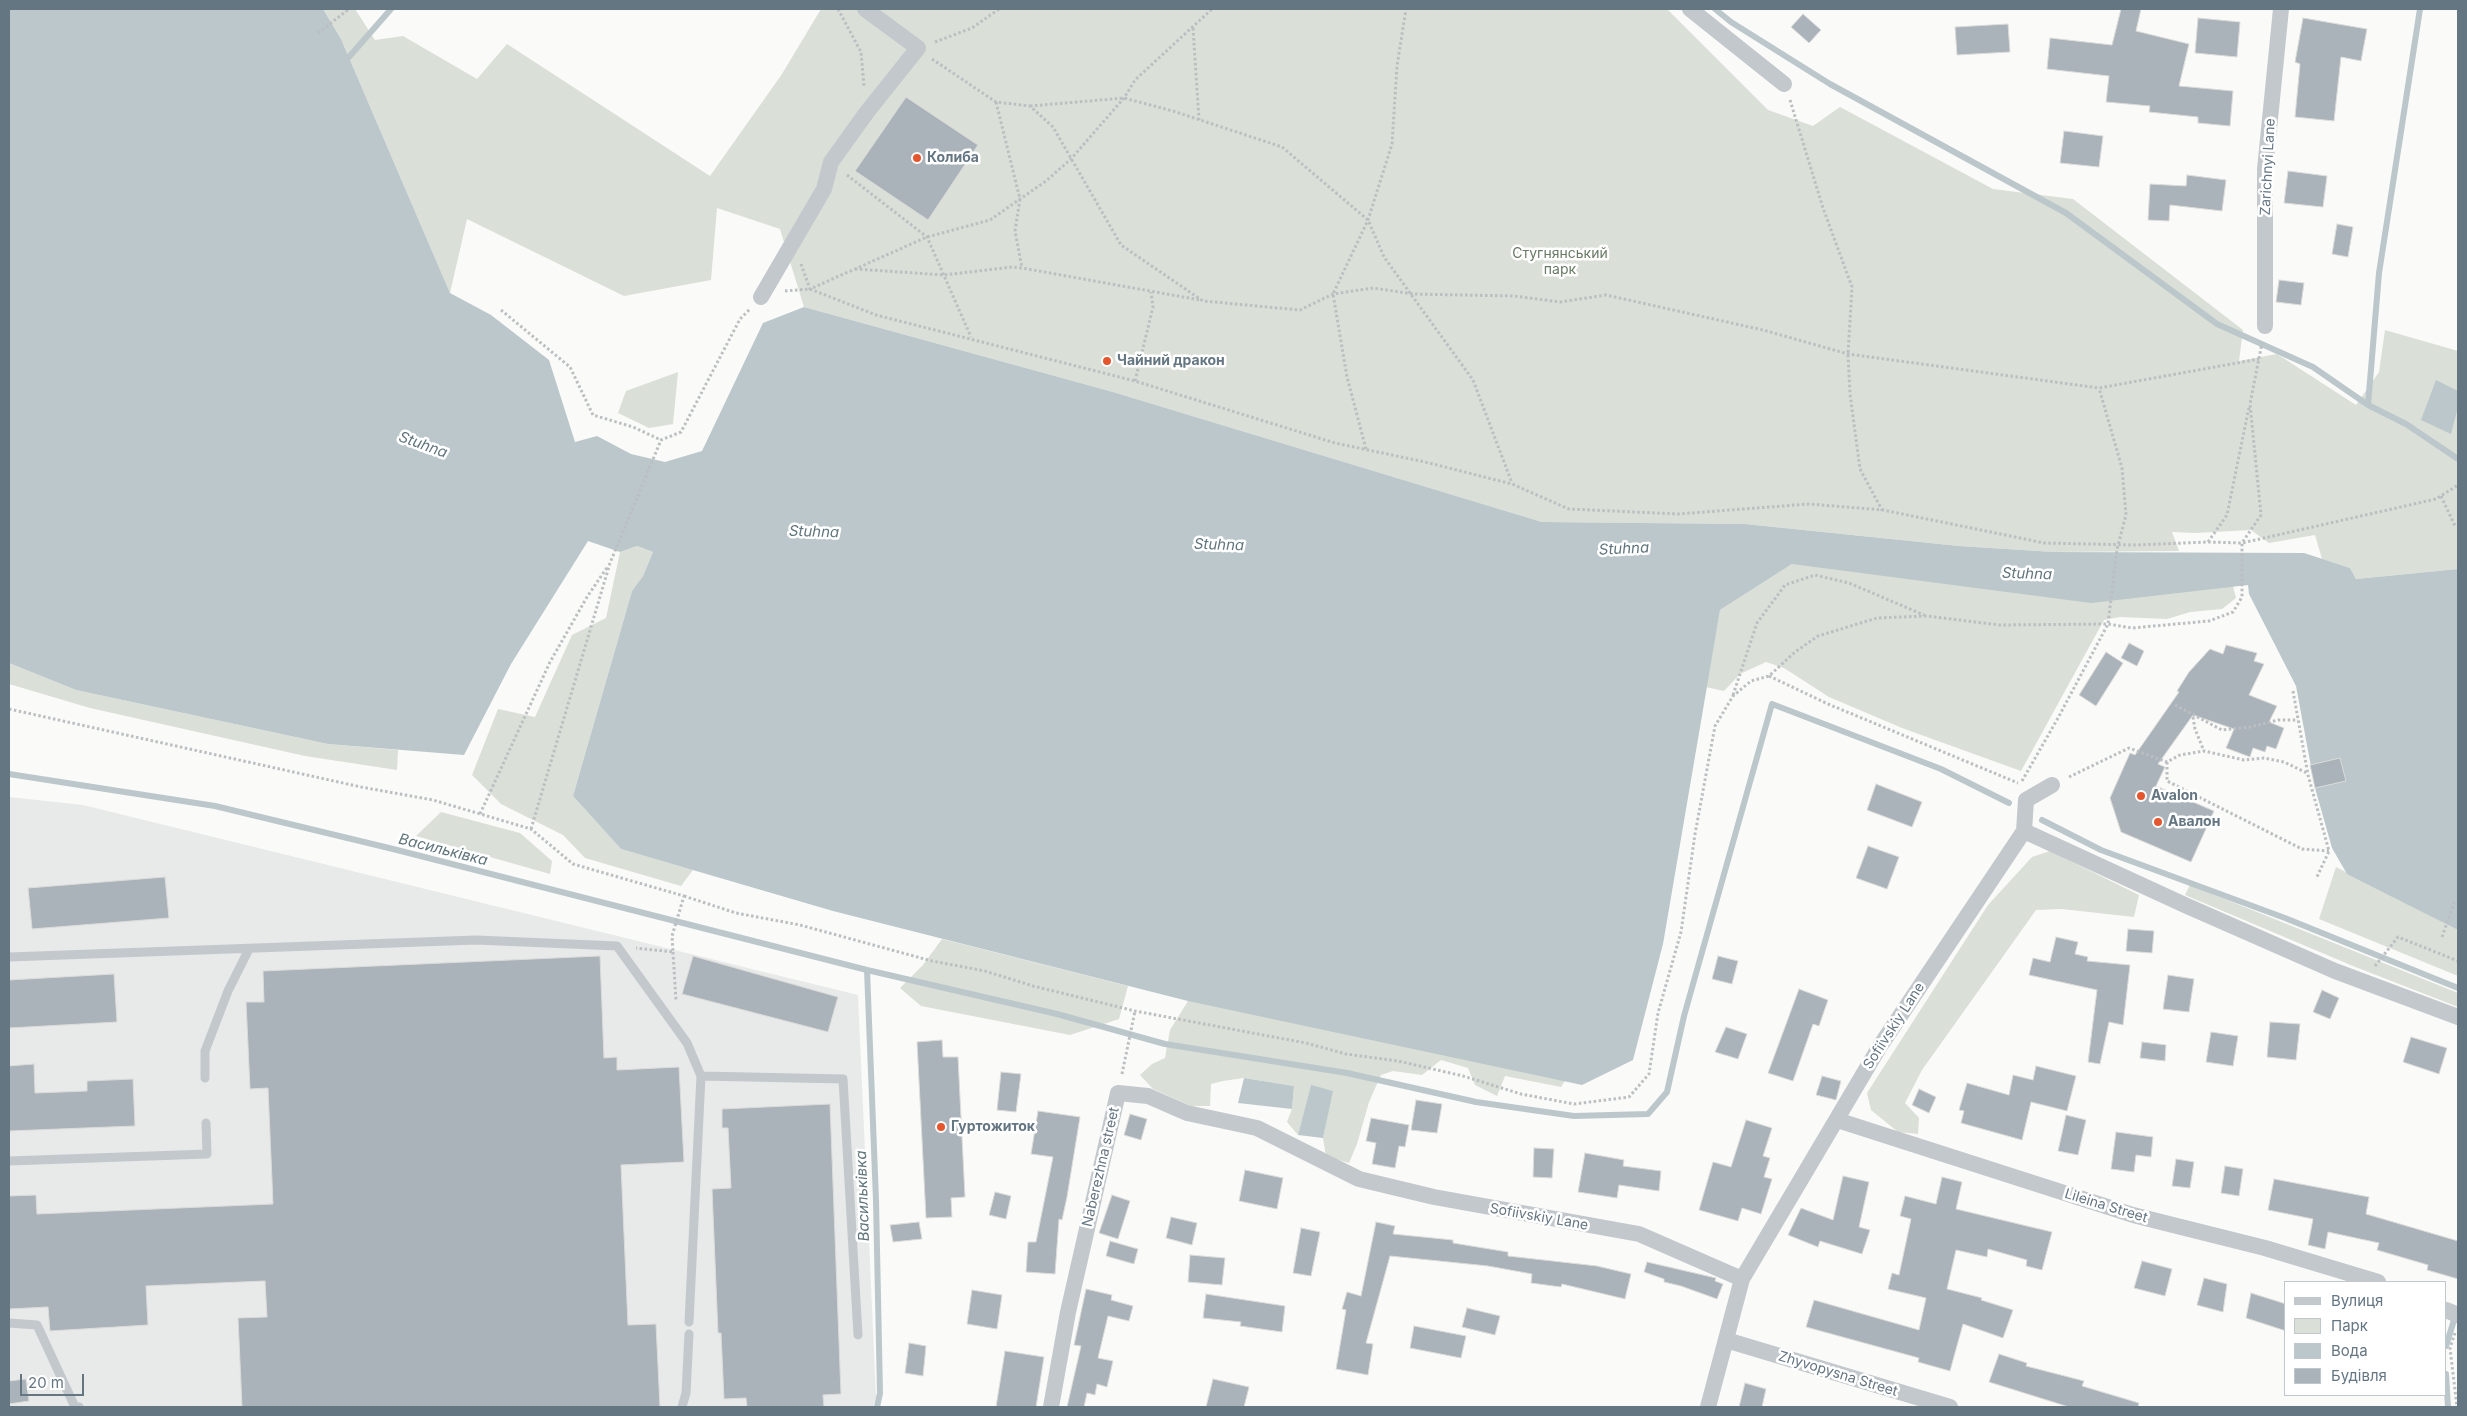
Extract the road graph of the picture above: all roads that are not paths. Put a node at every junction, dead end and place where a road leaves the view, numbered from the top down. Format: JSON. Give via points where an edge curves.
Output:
{"nodes":[{"id":1,"x":865,"y":9,"type":"edge"},
{"id":2,"x":1690,"y":9,"type":"edge"},
{"id":3,"x":2281,"y":9,"type":"edge"},
{"id":4,"x":1784,"y":84,"type":"road end"},
{"id":5,"x":762,"y":297,"type":"road end"},
{"id":6,"x":2265,"y":326,"type":"dead end"},
{"id":7,"x":2052,"y":785,"type":"road end"},
{"id":8,"x":2024,"y":830,"type":"junction"},
{"id":9,"x":249,"y":949,"type":"junction"},
{"id":10,"x":9,"y":957,"type":"edge"},
{"id":11,"x":2458,"y":1018,"type":"edge"},
{"id":12,"x":701,"y":1076,"type":"junction"},
{"id":13,"x":205,"y":1078,"type":"dead end"},
{"id":14,"x":1837,"y":1120,"type":"junction"},
{"id":15,"x":206,"y":1123,"type":"dead end"},
{"id":16,"x":9,"y":1161,"type":"edge"},
{"id":17,"x":1359,"y":1179,"type":"joint"},
{"id":18,"x":1742,"y":1279,"type":"junction"},
{"id":19,"x":2375,"y":1281,"type":"edge"},
{"id":20,"x":689,"y":1322,"type":"dead end"},
{"id":21,"x":9,"y":1323,"type":"edge"},
{"id":22,"x":689,"y":1334,"type":"dead end"},
{"id":23,"x":858,"y":1336,"type":"dead end"},
{"id":24,"x":1726,"y":1340,"type":"junction"},
{"id":25,"x":79,"y":1407,"type":"edge"},
{"id":26,"x":682,"y":1407,"type":"edge"},
{"id":27,"x":1051,"y":1407,"type":"edge"},
{"id":28,"x":1708,"y":1407,"type":"edge"},
{"id":29,"x":1950,"y":1407,"type":"edge"}],
"edges":[{"from":1,"to":5,"type":"street","via":[[918,48],[831,162],[824,189]]},
{"from":2,"to":4,"type":"street"},
{"from":3,"to":6,"type":"street","name":"Zarichnyi Lane","via":[[2265,169]]},
{"from":7,"to":8,"type":"street","name":"Sofiivskiy Lane","via":[[2026,800]]},
{"from":8,"to":11,"type":"street","via":[[2326,967]]},
{"from":8,"to":14,"type":"street","name":"Sofiivskiy Lane","via":[[1880,1046]]},
{"from":9,"to":10,"type":"lane"},
{"from":9,"to":12,"type":"lane","via":[[476,940],[617,946],[686,1043]]},
{"from":9,"to":13,"type":"lane","via":[[205,1050]]},
{"from":12,"to":20,"type":"lane"},
{"from":12,"to":23,"type":"lane","via":[[843,1079]]},
{"from":14,"to":18,"type":"street","name":"Sofiivskiy Lane"},
{"from":14,"to":19,"type":"street","name":"Lileina Street","via":[[2133,1215],[2265,1248]]},
{"from":15,"to":16,"type":"lane","via":[[207,1154]]},
{"from":17,"to":18,"type":"street","name":"Sofiivskiy Lane","via":[[1638,1234]]},
{"from":17,"to":27,"type":"street","name":"Naberezhna street","via":[[1257,1128],[1187,1113],[1148,1096],[1118,1093],[1068,1312]]},
{"from":18,"to":24,"type":"street","name":"Sofiivskiy Lane"},
{"from":21,"to":25,"type":"lane","via":[[37,1325],[75,1407]]},
{"from":22,"to":26,"type":"lane","via":[[686,1393]]},
{"from":24,"to":28,"type":"street","name":"Sofiivskiy Lane"},
{"from":24,"to":29,"type":"street","name":"Zhyvopysna Street"}]}
